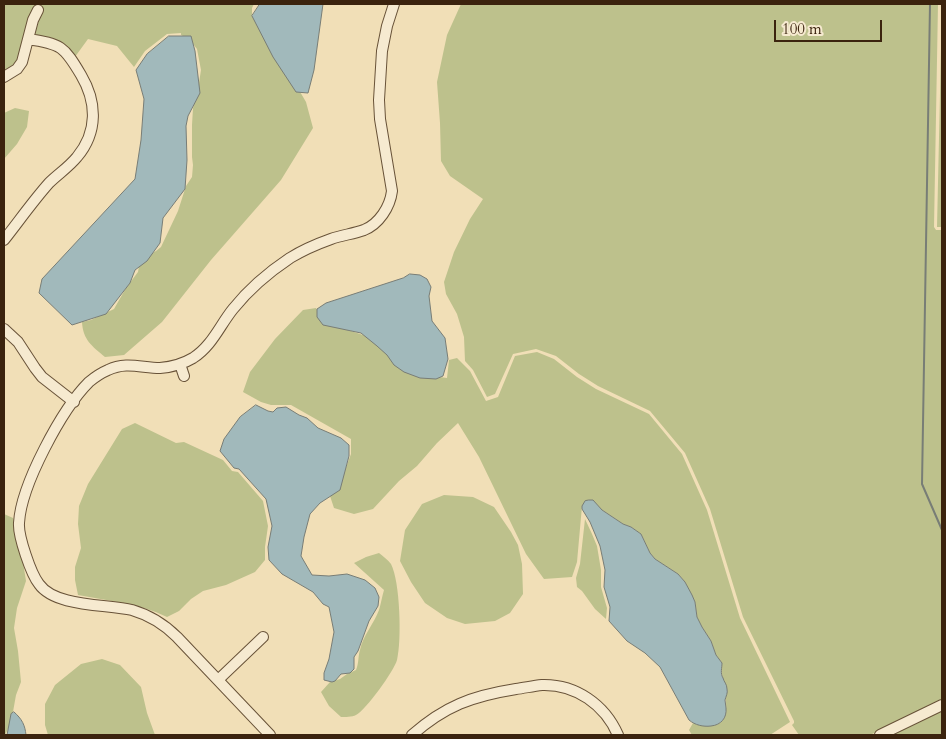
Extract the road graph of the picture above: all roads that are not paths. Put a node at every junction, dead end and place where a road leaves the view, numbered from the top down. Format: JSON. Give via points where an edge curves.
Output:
{"nodes":[{"id":1,"x":394,"y":4,"type":"edge"},
{"id":2,"x":38,"y":10,"type":"dead end"},
{"id":3,"x":28,"y":39,"type":"junction"},
{"id":4,"x":4,"y":78,"type":"edge"},
{"id":5,"x":4,"y":240,"type":"edge"},
{"id":6,"x":4,"y":329,"type":"edge"},
{"id":7,"x":180,"y":364,"type":"junction"},
{"id":8,"x":184,"y":376,"type":"dead end"},
{"id":9,"x":74,"y":402,"type":"junction"},
{"id":10,"x":264,"y":637,"type":"dead end"},
{"id":11,"x":218,"y":680,"type":"junction"},
{"id":12,"x":942,"y":705,"type":"edge"},
{"id":13,"x":881,"y":734,"type":"edge"},
{"id":14,"x":270,"y":735,"type":"edge"},
{"id":15,"x":412,"y":735,"type":"edge"},
{"id":16,"x":618,"y":735,"type":"edge"}],
"edges":[{"from":1,"to":7,"type":"street","via":[[380,65],[380,119],[392,188],[387,208],[367,228],[313,246],[270,272],[242,298],[207,346]]},
{"from":2,"to":3,"type":"street"},
{"from":3,"to":4,"type":"street","via":[[22,62]]},
{"from":3,"to":5,"type":"street","via":[[55,44],[71,57],[88,88],[94,117],[90,134],[78,156],[49,183]]},
{"from":6,"to":9,"type":"street","via":[[18,342],[42,377]]},
{"from":7,"to":8,"type":"street"},
{"from":7,"to":9,"type":"street","via":[[160,368],[125,365],[111,368],[90,382]]},
{"from":9,"to":11,"type":"street","via":[[42,454],[25,496],[18,526],[35,579],[57,598],[132,610],[156,620],[177,636]]},
{"from":10,"to":11,"type":"street"},
{"from":11,"to":14,"type":"street"},
{"from":12,"to":13,"type":"street"},
{"from":15,"to":16,"type":"street","via":[[436,716],[463,702],[542,685],[566,688],[591,700],[606,715]]}]}
